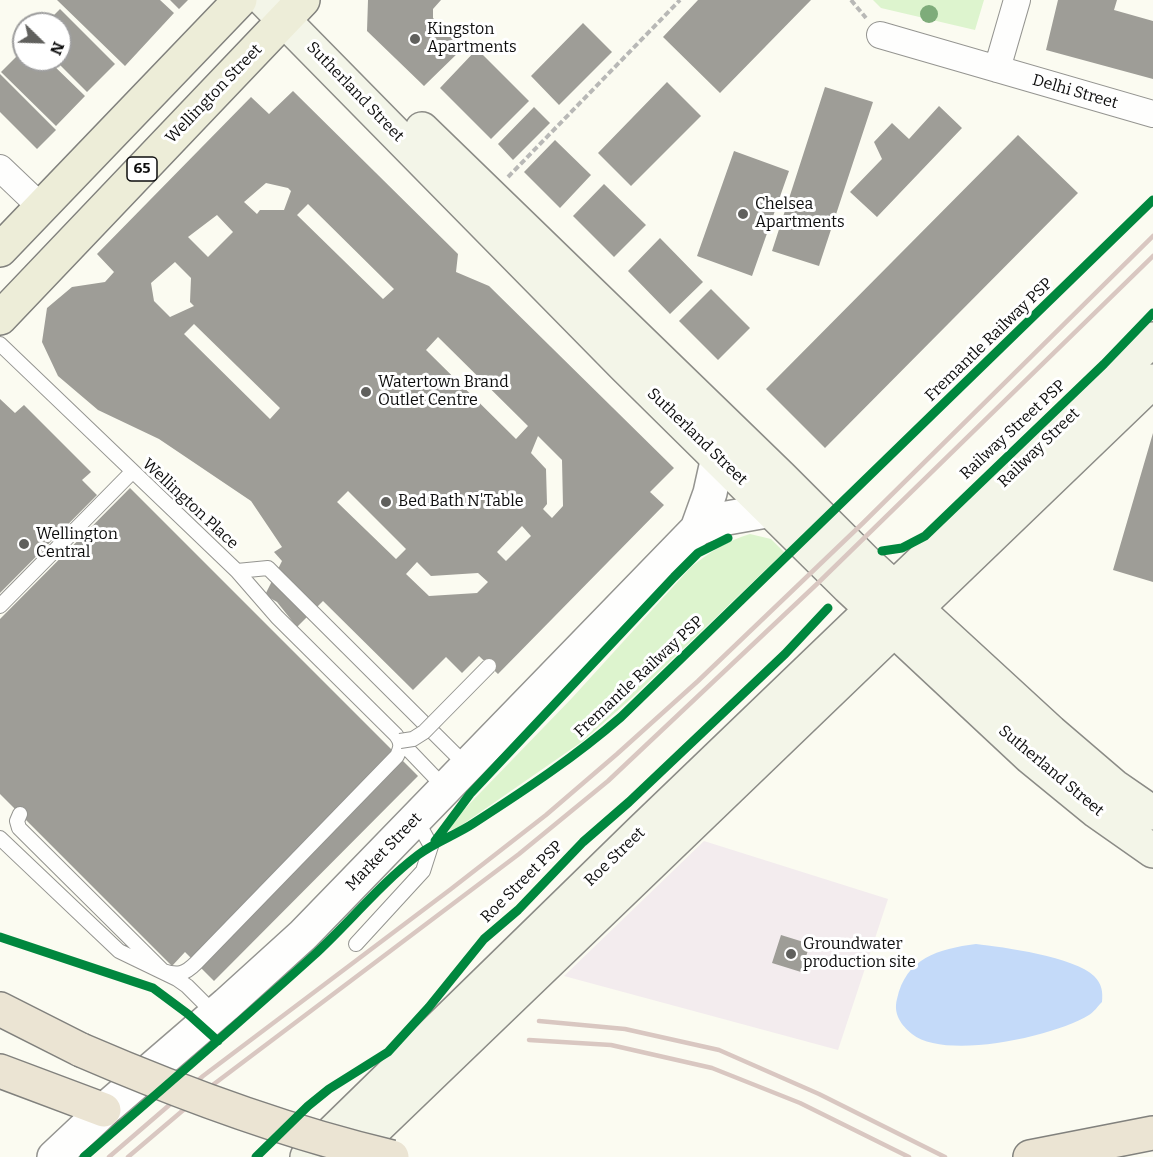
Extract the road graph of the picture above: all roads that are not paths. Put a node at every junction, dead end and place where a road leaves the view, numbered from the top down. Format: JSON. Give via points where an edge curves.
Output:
{"nodes":[{"id":1,"x":240,"y":0,"type":"edge"},
{"id":2,"x":1017,"y":0,"type":"edge"},
{"id":3,"x":290,"y":5,"type":"edge"},
{"id":4,"x":880,"y":35,"type":"dead end"},
{"id":5,"x":997,"y":69,"type":"junction"},
{"id":6,"x":1153,"y":114,"type":"edge"},
{"id":7,"x":0,"y":168,"type":"edge"},
{"id":8,"x":41,"y":207,"type":"junction"},
{"id":9,"x":0,"y":250,"type":"edge"},
{"id":10,"x":0,"y":318,"type":"edge"},
{"id":11,"x":0,"y":344,"type":"edge"},
{"id":12,"x":1151,"y":344,"type":"edge"},
{"id":13,"x":1153,"y":381,"type":"edge"},
{"id":14,"x":718,"y":458,"type":"junction"},
{"id":15,"x":132,"y":472,"type":"junction"},
{"id":16,"x":772,"y":510,"type":"junction"},
{"id":17,"x":697,"y":529,"type":"junction"},
{"id":18,"x":936,"y":569,"type":"junction"},
{"id":19,"x":237,"y":571,"type":"junction"},
{"id":20,"x":0,"y":606,"type":"edge"},
{"id":21,"x":894,"y":609,"type":"junction"},
{"id":22,"x":489,"y":666,"type":"dead end"},
{"id":23,"x":400,"y":741,"type":"junction"},
{"id":24,"x":457,"y":778,"type":"junction"},
{"id":25,"x":1140,"y":799,"type":"edge"},
{"id":26,"x":416,"y":819,"type":"junction"},
{"id":27,"x":20,"y":821,"type":"dead end"},
{"id":28,"x":0,"y":838,"type":"edge"},
{"id":29,"x":1153,"y":851,"type":"edge"},
{"id":30,"x":356,"y":944,"type":"dead end"},
{"id":31,"x":0,"y":1010,"type":"edge"},
{"id":32,"x":215,"y":1014,"type":"junction"},
{"id":33,"x":454,"y":1034,"type":"junction"},
{"id":34,"x":0,"y":1071,"type":"edge"},
{"id":35,"x":104,"y":1110,"type":"junction"},
{"id":36,"x":1153,"y":1133,"type":"edge"},
{"id":37,"x":1153,"y":1140,"type":"edge"},
{"id":38,"x":1033,"y":1156,"type":"edge"},
{"id":39,"x":54,"y":1157,"type":"edge"},
{"id":40,"x":307,"y":1157,"type":"edge"},
{"id":41,"x":346,"y":1157,"type":"edge"},
{"id":42,"x":392,"y":1157,"type":"edge"},
{"id":43,"x":1103,"y":1157,"type":"edge"}],
"edges":[{"from":1,"to":8,"type":"main road"},
{"from":2,"to":5,"type":"street"},
{"from":3,"to":10,"type":"main road","name":"Wellington Street","number":"65"},
{"from":3,"to":14,"type":"main road","name":"Sutherland Street","via":[[624,366]]},
{"from":3,"to":21,"type":"main road","name":"Sutherland Street","via":[[329,35]]},
{"from":4,"to":5,"type":"street","name":"Delhi Street"},
{"from":5,"to":6,"type":"street","name":"Delhi Street"},
{"from":7,"to":8,"type":"street"},
{"from":8,"to":9,"type":"main road"},
{"from":11,"to":15,"type":"lane","name":"Wellington Place"},
{"from":12,"to":18,"type":"main road","name":"Railway Street"},
{"from":13,"to":18,"type":"main road","name":"Railway Street"},
{"from":14,"to":16,"type":"main road","name":"Sutherland Street"},
{"from":14,"to":17,"type":"street","name":"Market Street"},
{"from":15,"to":19,"type":"lane","name":"Wellington Place"},
{"from":15,"to":20,"type":"lane"},
{"from":16,"to":17,"type":"street","name":"Market Street","via":[[726,518]]},
{"from":16,"to":21,"type":"main road","name":"Sutherland Street"},
{"from":17,"to":24,"type":"street","name":"Market Street"},
{"from":18,"to":21,"type":"main road","name":"Roe Street"},
{"from":19,"to":23,"type":"lane"},
{"from":19,"to":24,"type":"lane","name":"Wellington Place","via":[[268,568]]},
{"from":21,"to":25,"type":"main road","name":"Sutherland Street"},
{"from":21,"to":29,"type":"main road","name":"Sutherland Street","via":[[1030,757]]},
{"from":21,"to":33,"type":"main road","name":"Roe Street"},
{"from":22,"to":23,"type":"lane","bridge":true,"via":[[424,732]]},
{"from":23,"to":24,"type":"lane"},
{"from":23,"to":27,"type":"lane","via":[[397,756],[187,972],[176,975],[163,971]]},
{"from":24,"to":26,"type":"street","name":"Market Street"},
{"from":26,"to":30,"type":"lane","via":[[431,846],[423,871]]},
{"from":26,"to":32,"type":"street","name":"Market Street","via":[[303,935]]},
{"from":28,"to":32,"type":"lane","via":[[119,951],[177,978]]},
{"from":31,"to":42,"type":"highway","bridge":true,"via":[[154,1082],[288,1130]]},
{"from":32,"to":35,"type":"street","name":"Market Street"},
{"from":33,"to":40,"type":"main road","name":"Roe Street"},
{"from":33,"to":41,"type":"main road","name":"Roe Street"},
{"from":34,"to":35,"type":"highway"},
{"from":35,"to":39,"type":"street","name":"Market Street"},
{"from":36,"to":38,"type":"highway"},
{"from":37,"to":43,"type":"highway"}]}
